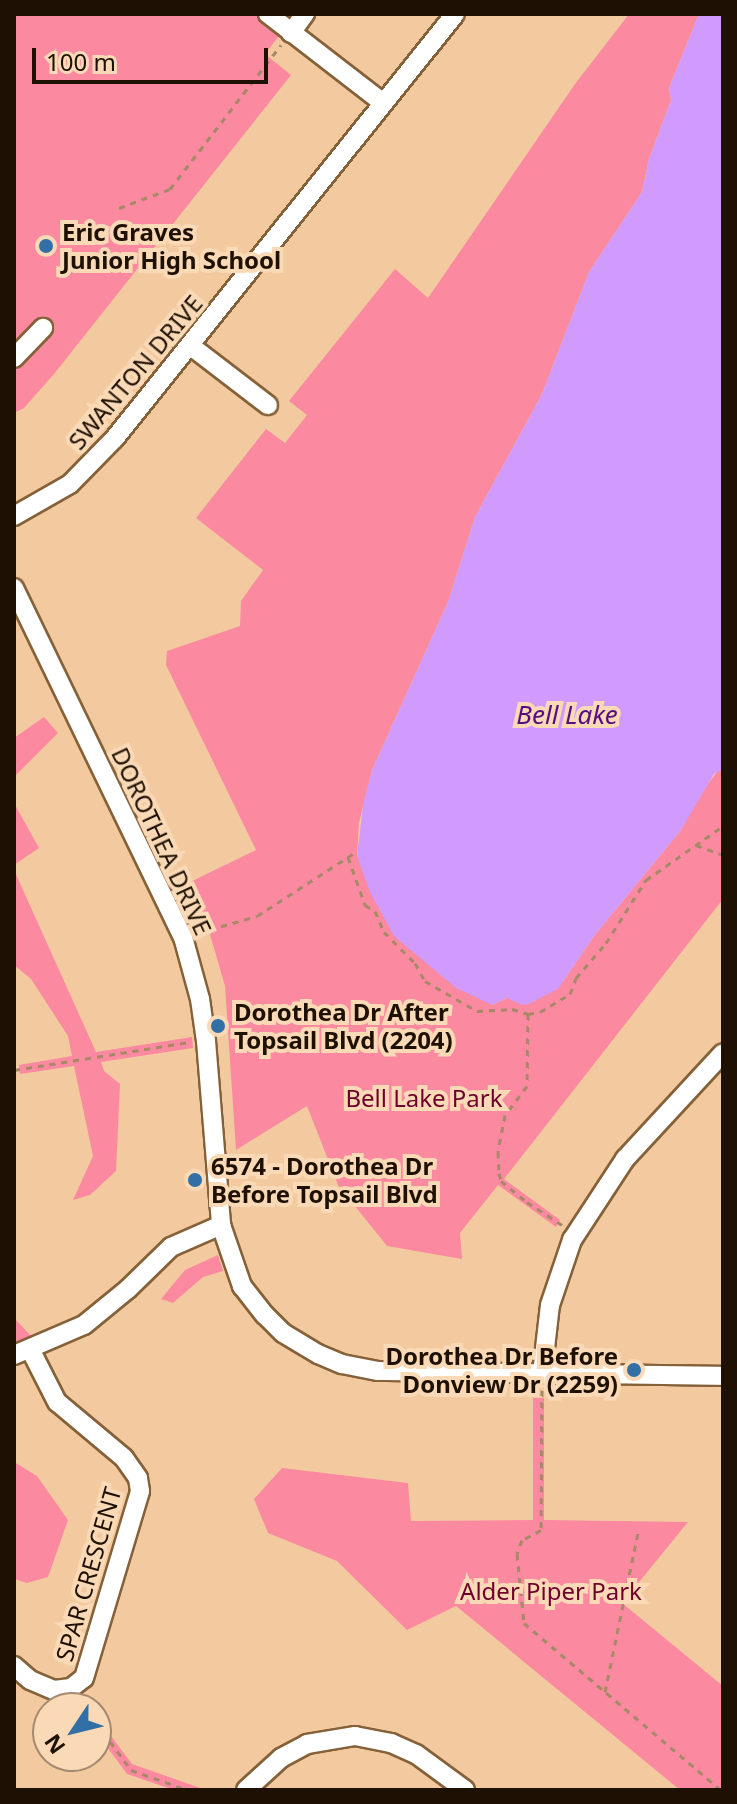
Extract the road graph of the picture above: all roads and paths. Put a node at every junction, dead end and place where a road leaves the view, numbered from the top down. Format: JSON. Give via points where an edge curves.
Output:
{"nodes":[{"id":1,"x":268,"y":14,"type":"edge"},
{"id":2,"x":305,"y":14,"type":"edge"},
{"id":3,"x":455,"y":14,"type":"edge"},
{"id":4,"x":291,"y":33,"type":"junction"},
{"id":5,"x":383,"y":103,"type":"junction"},
{"id":6,"x":119,"y":208,"type":"dead end"},
{"id":7,"x":43,"y":328,"type":"dead end"},
{"id":8,"x":191,"y":346,"type":"junction"},
{"id":9,"x":14,"y":358,"type":"edge"},
{"id":10,"x":268,"y":405,"type":"dead end"},
{"id":11,"x":14,"y":516,"type":"edge"},
{"id":12,"x":14,"y":588,"type":"edge"},
{"id":13,"x":723,"y":826,"type":"edge"},
{"id":14,"x":695,"y":845,"type":"junction"},
{"id":15,"x":353,"y":854,"type":"dead end"},
{"id":16,"x":723,"y":855,"type":"edge"},
{"id":17,"x":348,"y":857,"type":"junction"},
{"id":18,"x":183,"y":937,"type":"junction"},
{"id":19,"x":528,"y":1014,"type":"junction"},
{"id":20,"x":193,"y":1041,"type":"dead end"},
{"id":21,"x":723,"y":1053,"type":"edge"},
{"id":22,"x":14,"y":1070,"type":"edge"},
{"id":23,"x":221,"y":1225,"type":"junction"},
{"id":24,"x":575,"y":1234,"type":"junction"},
{"id":25,"x":22,"y":1352,"type":"edge"},
{"id":26,"x":542,"y":1374,"type":"junction"},
{"id":27,"x":723,"y":1376,"type":"edge"},
{"id":28,"x":639,"y":1528,"type":"dead end"},
{"id":29,"x":14,"y":1666,"type":"edge"},
{"id":30,"x":605,"y":1692,"type":"junction"},
{"id":31,"x":112,"y":1744,"type":"edge"},
{"id":32,"x":188,"y":1790,"type":"edge"},
{"id":33,"x":246,"y":1790,"type":"edge"},
{"id":34,"x":465,"y":1790,"type":"edge"},
{"id":35,"x":721,"y":1790,"type":"edge"}],
"edges":[{"from":1,"to":4,"type":"street"},
{"from":2,"to":4,"type":"street"},
{"from":3,"to":5,"type":"street","name":"SWANTON DRIVE"},
{"from":4,"to":5,"type":"street"},
{"from":4,"to":6,"type":"path","via":[[170,189]]},
{"from":5,"to":8,"type":"street","name":"SWANTON DRIVE"},
{"from":7,"to":9,"type":"street"},
{"from":8,"to":10,"type":"street"},
{"from":8,"to":11,"type":"street","name":"SWANTON DRIVE","via":[[92,464],[70,484]]},
{"from":12,"to":18,"type":"street","name":"DOROTHEA DRIVE"},
{"from":13,"to":14,"type":"path"},
{"from":14,"to":16,"type":"path"},
{"from":14,"to":19,"type":"path","via":[[646,880],[570,994]]},
{"from":15,"to":17,"type":"path"},
{"from":17,"to":18,"type":"path","via":[[257,916]]},
{"from":17,"to":19,"type":"path","via":[[365,905],[375,911],[384,932],[425,981],[477,1011],[512,1009]]},
{"from":18,"to":23,"type":"street","name":"DOROTHEA DRIVE","via":[[202,1013]]},
{"from":19,"to":24,"type":"path","via":[[527,1086],[505,1115],[499,1173],[501,1181],[527,1202]]},
{"from":20,"to":22,"type":"path"},
{"from":21,"to":24,"type":"street","via":[[625,1159]]},
{"from":23,"to":25,"type":"street","via":[[171,1247],[84,1325]]},
{"from":23,"to":26,"type":"street","name":"DOROTHEA DRIVE","via":[[236,1273],[256,1305],[283,1333],[318,1354],[378,1371]]},
{"from":24,"to":26,"type":"street","via":[[550,1305]]},
{"from":25,"to":29,"type":"street","name":"SPAR CRESCENT","via":[[57,1402],[124,1458],[140,1491],[84,1678],[71,1688],[54,1690]]},
{"from":26,"to":27,"type":"street","name":"DOROTHEA DRIVE"},
{"from":26,"to":30,"type":"path","via":[[541,1530],[518,1547],[522,1615],[531,1632]]},
{"from":28,"to":30,"type":"path"},
{"from":30,"to":35,"type":"path"},
{"from":31,"to":32,"type":"path","via":[[131,1770]]},
{"from":33,"to":34,"type":"street","via":[[281,1758],[307,1744],[355,1736],[416,1754]]}]}
